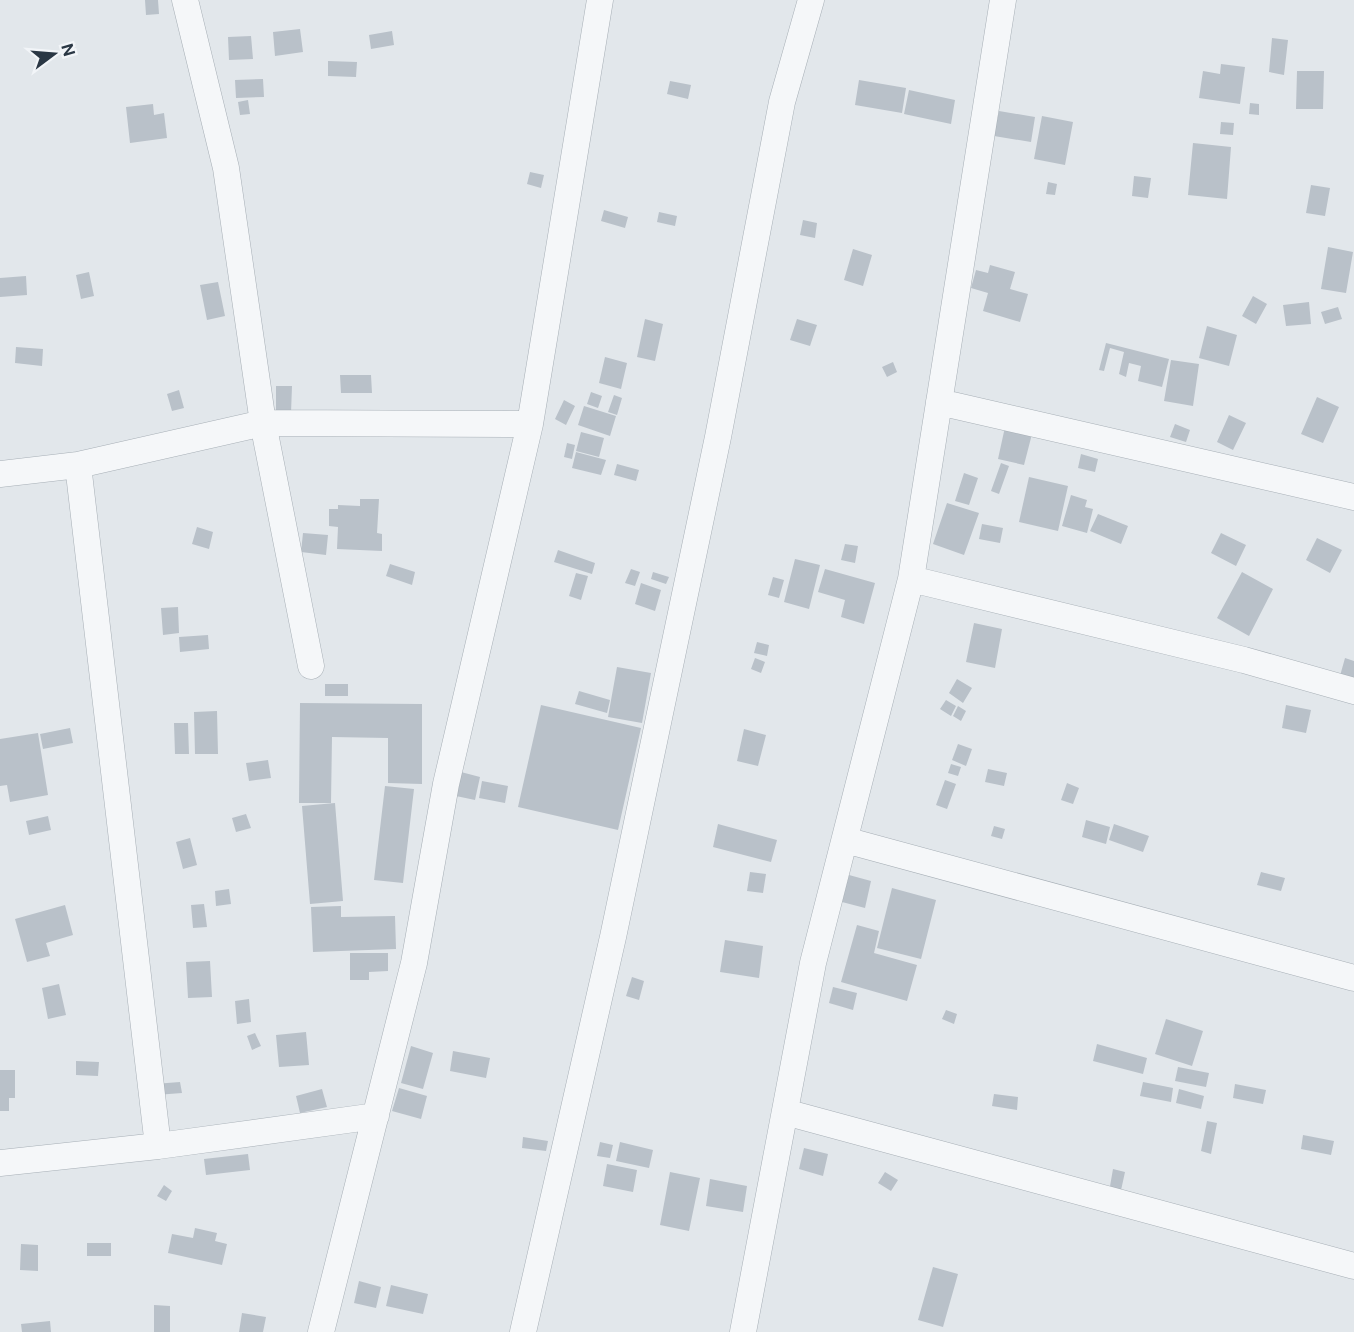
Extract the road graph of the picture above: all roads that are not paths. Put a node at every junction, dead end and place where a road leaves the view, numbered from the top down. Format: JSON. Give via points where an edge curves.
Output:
{"nodes":[{"id":1,"x":185,"y":0,"type":"edge"},
{"id":2,"x":600,"y":0,"type":"edge"},
{"id":3,"x":811,"y":0,"type":"edge"},
{"id":4,"x":1003,"y":0,"type":"edge"},
{"id":5,"x":939,"y":402,"type":"junction"},
{"id":6,"x":263,"y":423,"type":"junction"},
{"id":7,"x":530,"y":424,"type":"junction"},
{"id":8,"x":78,"y":465,"type":"junction"},
{"id":9,"x":0,"y":474,"type":"edge"},
{"id":10,"x":1354,"y":497,"type":"edge"},
{"id":11,"x":911,"y":579,"type":"junction"},
{"id":12,"x":311,"y":666,"type":"dead end"},
{"id":13,"x":1354,"y":691,"type":"edge"},
{"id":14,"x":844,"y":840,"type":"junction"},
{"id":15,"x":1354,"y":978,"type":"edge"},
{"id":16,"x":785,"y":1112,"type":"junction"},
{"id":17,"x":376,"y":1116,"type":"junction"},
{"id":18,"x":158,"y":1146,"type":"junction"},
{"id":19,"x":0,"y":1163,"type":"edge"},
{"id":20,"x":1354,"y":1266,"type":"edge"},
{"id":21,"x":321,"y":1332,"type":"edge"},
{"id":22,"x":523,"y":1332,"type":"edge"},
{"id":23,"x":743,"y":1332,"type":"edge"}],
"edges":[{"from":1,"to":6,"type":"street","via":[[226,168]]},
{"from":2,"to":7,"type":"street"},
{"from":3,"to":22,"type":"street","via":[[782,102],[718,437],[613,937]]},
{"from":4,"to":5,"type":"street"},
{"from":5,"to":10,"type":"street"},
{"from":5,"to":11,"type":"street"},
{"from":6,"to":7,"type":"street"},
{"from":6,"to":8,"type":"street"},
{"from":6,"to":12,"type":"street"},
{"from":7,"to":17,"type":"street","via":[[446,784],[414,963]]},
{"from":8,"to":9,"type":"street"},
{"from":8,"to":18,"type":"street"},
{"from":11,"to":13,"type":"street","via":[[1244,660]]},
{"from":11,"to":14,"type":"street"},
{"from":14,"to":15,"type":"street"},
{"from":14,"to":16,"type":"street","via":[[813,963]]},
{"from":16,"to":20,"type":"street"},
{"from":16,"to":23,"type":"street"},
{"from":17,"to":18,"type":"street"},
{"from":17,"to":21,"type":"street"},
{"from":18,"to":19,"type":"street"}]}
